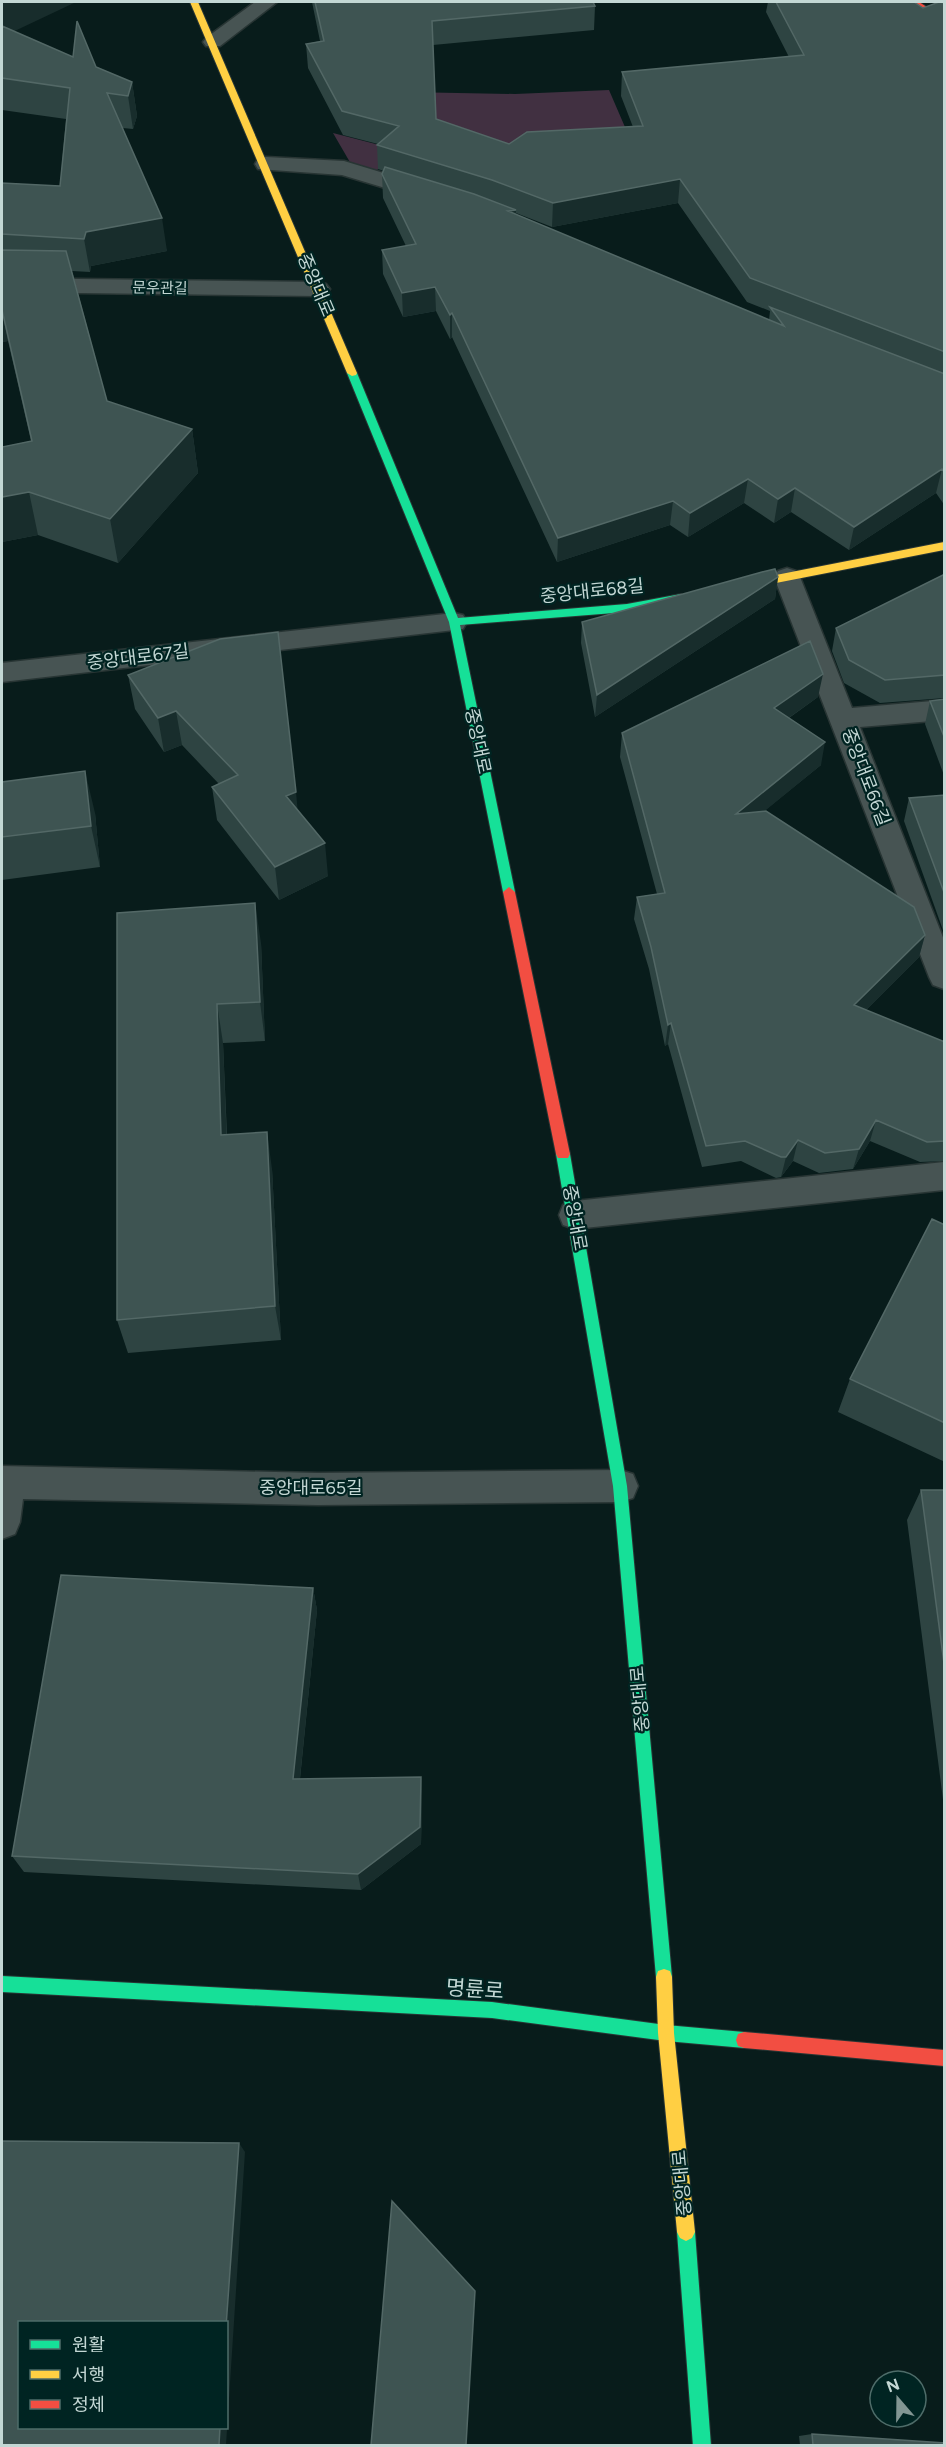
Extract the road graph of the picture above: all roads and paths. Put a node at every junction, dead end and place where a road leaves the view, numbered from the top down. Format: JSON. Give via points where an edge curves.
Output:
{"nodes":[{"id":1,"x":194,"y":2,"type":"edge"},
{"id":2,"x":267,"y":2,"type":"edge"},
{"id":3,"x":914,"y":2,"type":"edge"},
{"id":4,"x":945,"y":21,"type":"edge"},
{"id":5,"x":213,"y":42,"type":"junction"},
{"id":6,"x":266,"y":164,"type":"junction"},
{"id":7,"x":451,"y":201,"type":"edge"},
{"id":8,"x":2,"y":285,"type":"edge"},
{"id":9,"x":318,"y":289,"type":"junction"},
{"id":10,"x":945,"y":546,"type":"edge"},
{"id":11,"x":787,"y":577,"type":"junction"},
{"id":12,"x":718,"y":590,"type":"edge"},
{"id":13,"x":696,"y":595,"type":"edge"},
{"id":14,"x":454,"y":622,"type":"junction"},
{"id":15,"x":2,"y":673,"type":"edge"},
{"id":16,"x":945,"y":710,"type":"edge"},
{"id":17,"x":843,"y":719,"type":"junction"},
{"id":18,"x":931,"y":910,"type":"edge"},
{"id":19,"x":945,"y":977,"type":"edge"},
{"id":20,"x":945,"y":1176,"type":"edge"},
{"id":21,"x":575,"y":1215,"type":"junction"},
{"id":22,"x":5,"y":1482,"type":"edge"},
{"id":23,"x":620,"y":1486,"type":"junction"},
{"id":24,"x":2,"y":1522,"type":"edge"},
{"id":25,"x":2,"y":1984,"type":"edge"},
{"id":26,"x":666,"y":2033,"type":"junction"},
{"id":27,"x":945,"y":2058,"type":"edge"},
{"id":28,"x":702,"y":2445,"type":"edge"}],
"edges":[{"from":1,"to":5,"type":"main road","name":"중앙대로"},
{"from":2,"to":5,"type":"street"},
{"from":3,"to":4,"type":"main road"},
{"from":5,"to":6,"type":"main road","name":"중앙대로"},
{"from":6,"to":7,"type":"street","via":[[344,168]]},
{"from":6,"to":9,"type":"main road","name":"중앙대로"},
{"from":8,"to":9,"type":"street","name":"문우관길"},
{"from":9,"to":14,"type":"main road","name":"중앙대로"},
{"from":10,"to":11,"type":"main road"},
{"from":11,"to":12,"type":"main road"},
{"from":11,"to":17,"type":"street","name":"중앙대로66길"},
{"from":13,"to":14,"type":"main road","name":"중앙대로68길","via":[[627,608]]},
{"from":14,"to":15,"type":"street","name":"중앙대로67길"},
{"from":14,"to":21,"type":"main road","name":"중앙대로"},
{"from":16,"to":17,"type":"street"},
{"from":17,"to":18,"type":"street","name":"중앙대로66길"},
{"from":18,"to":19,"type":"street","name":"중앙대로66길"},
{"from":20,"to":21,"type":"street"},
{"from":21,"to":23,"type":"main road","name":"중앙대로"},
{"from":22,"to":23,"type":"street","name":"중앙대로65길","via":[[318,1489]]},
{"from":22,"to":24,"type":"street"},
{"from":23,"to":26,"type":"main road","name":"중앙대로","via":[[662,1936]]},
{"from":25,"to":26,"type":"main road","name":"명륜로","via":[[492,2010]]},
{"from":26,"to":27,"type":"main road","name":"명륜로"},
{"from":26,"to":28,"type":"main road","name":"중앙대로","via":[[681,2162]]}]}
